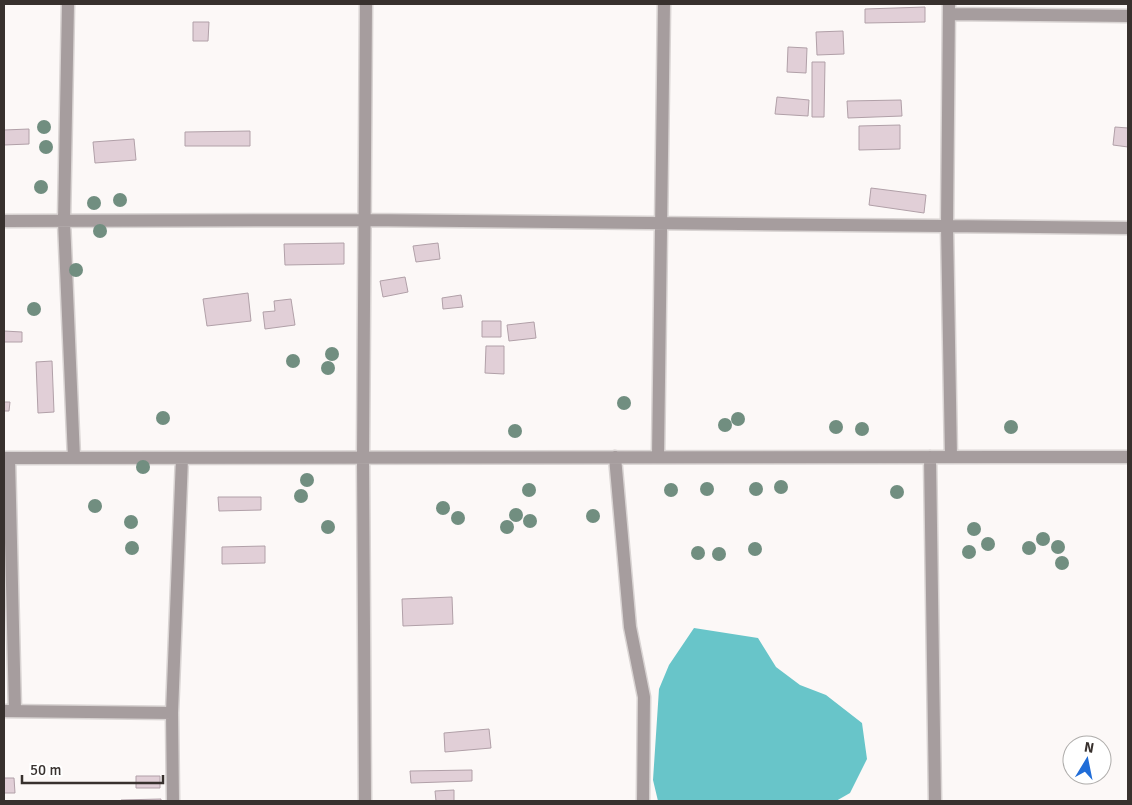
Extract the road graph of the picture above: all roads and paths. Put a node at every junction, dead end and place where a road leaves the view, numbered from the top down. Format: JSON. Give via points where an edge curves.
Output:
{"nodes":[{"id":1,"x":68,"y":4,"type":"edge"},
{"id":2,"x":366,"y":4,"type":"edge"},
{"id":3,"x":664,"y":4,"type":"edge"},
{"id":4,"x":949,"y":9,"type":"edge"},
{"id":5,"x":1128,"y":16,"type":"edge"},
{"id":6,"x":364,"y":220,"type":"junction"},
{"id":7,"x":4,"y":221,"type":"edge"},
{"id":8,"x":64,"y":221,"type":"junction"},
{"id":9,"x":661,"y":224,"type":"junction"},
{"id":10,"x":947,"y":226,"type":"junction"},
{"id":11,"x":1128,"y":228,"type":"edge"},
{"id":12,"x":1128,"y":456,"type":"edge"},
{"id":13,"x":615,"y":457,"type":"junction"},
{"id":14,"x":658,"y":457,"type":"junction"},
{"id":15,"x":930,"y":457,"type":"junction"},
{"id":16,"x":951,"y":457,"type":"junction"},
{"id":17,"x":6,"y":458,"type":"edge"},
{"id":18,"x":74,"y":458,"type":"junction"},
{"id":19,"x":182,"y":458,"type":"junction"},
{"id":20,"x":363,"y":458,"type":"junction"},
{"id":21,"x":10,"y":711,"type":"edge"},
{"id":22,"x":172,"y":713,"type":"junction"},
{"id":23,"x":173,"y":801,"type":"edge"},
{"id":24,"x":365,"y":801,"type":"edge"},
{"id":25,"x":643,"y":801,"type":"edge"},
{"id":26,"x":935,"y":801,"type":"edge"}],
"edges":[{"from":1,"to":8,"type":"street"},
{"from":2,"to":6,"type":"street"},
{"from":3,"to":9,"type":"street"},
{"from":4,"to":5,"type":"street"},
{"from":4,"to":10,"type":"street"},
{"from":6,"to":8,"type":"street"},
{"from":6,"to":9,"type":"street"},
{"from":6,"to":20,"type":"street"},
{"from":7,"to":8,"type":"street"},
{"from":8,"to":18,"type":"street"},
{"from":9,"to":10,"type":"street"},
{"from":9,"to":14,"type":"street"},
{"from":10,"to":11,"type":"street"},
{"from":10,"to":16,"type":"street"},
{"from":12,"to":16,"type":"street"},
{"from":13,"to":14,"type":"street"},
{"from":13,"to":20,"type":"street"},
{"from":13,"to":25,"type":"street","via":[[630,627],[644,697]]},
{"from":14,"to":15,"type":"street"},
{"from":15,"to":16,"type":"street"},
{"from":15,"to":26,"type":"street"},
{"from":17,"to":18,"type":"street"},
{"from":17,"to":21,"type":"street"},
{"from":18,"to":19,"type":"street"},
{"from":19,"to":20,"type":"street"},
{"from":19,"to":22,"type":"street"},
{"from":20,"to":24,"type":"street"},
{"from":21,"to":22,"type":"street"},
{"from":22,"to":23,"type":"street"}]}
